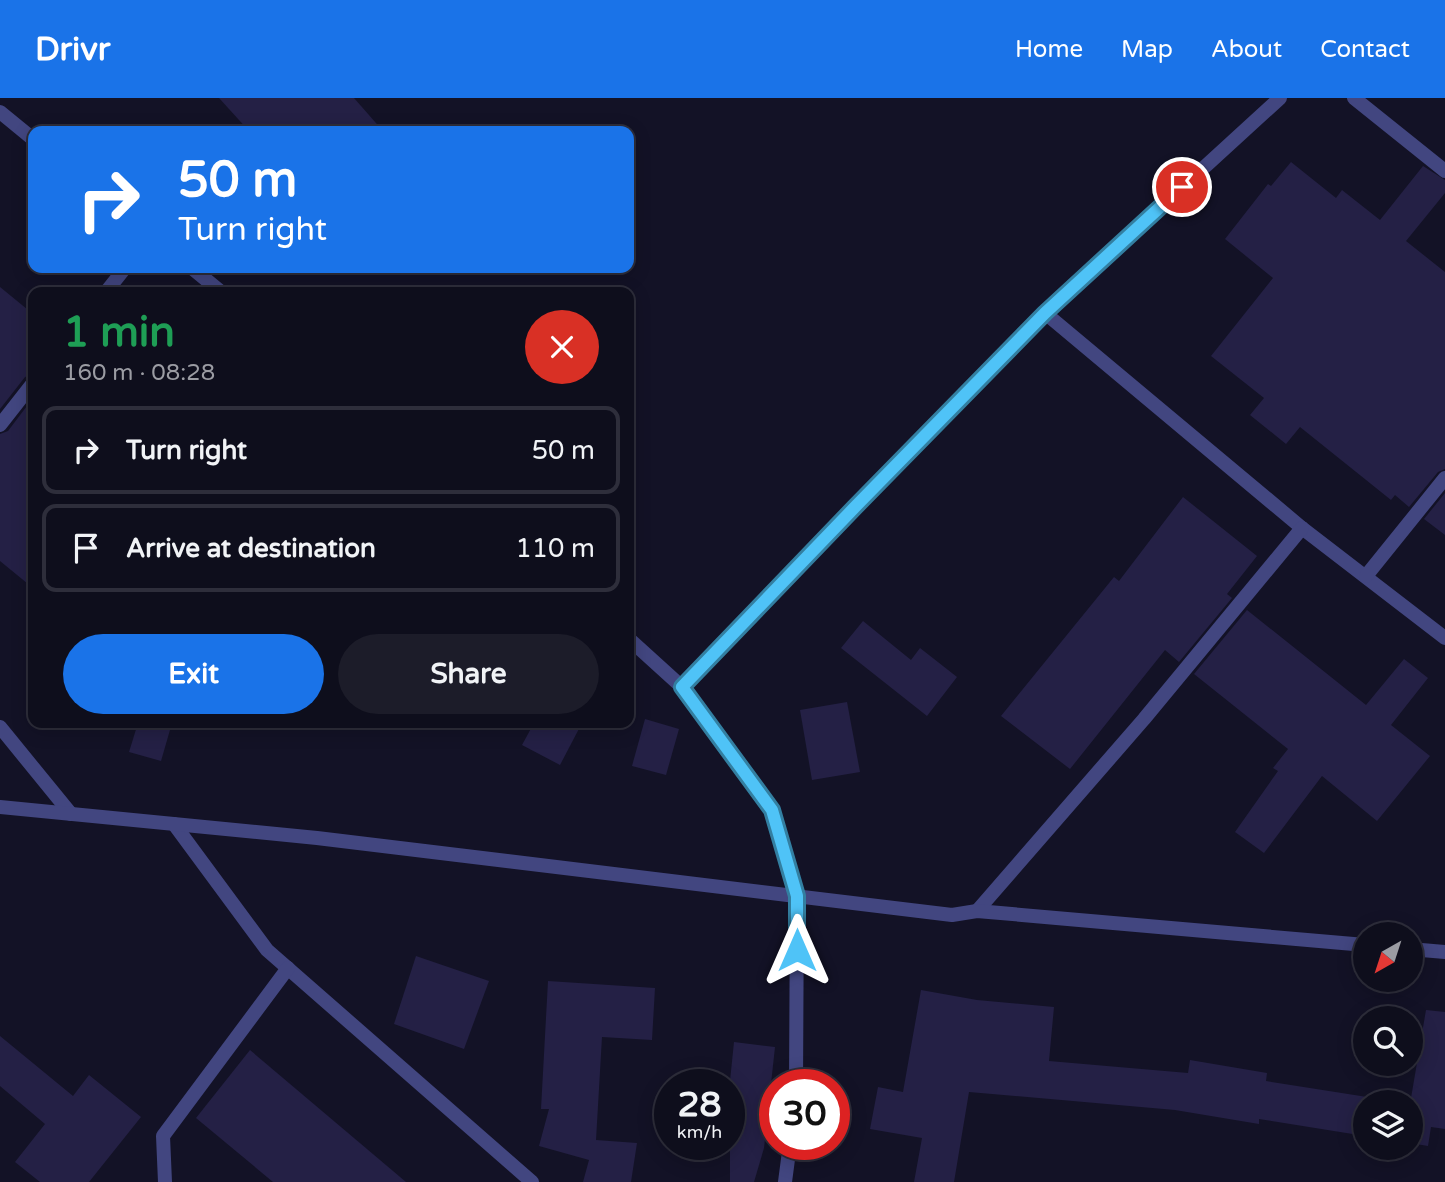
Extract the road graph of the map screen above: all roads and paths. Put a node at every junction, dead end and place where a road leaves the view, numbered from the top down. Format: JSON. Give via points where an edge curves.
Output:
{"nodes":[{"id":1,"x":1280,"y":98,"type":"edge"},
{"id":2,"x":1354,"y":98,"type":"edge"},
{"id":3,"x":0,"y":112,"type":"edge"},
{"id":4,"x":28,"y":135,"type":"edge"},
{"id":5,"x":1445,"y":171,"type":"edge"},
{"id":6,"x":121,"y":273,"type":"edge"},
{"id":7,"x":198,"y":273,"type":"edge"},
{"id":8,"x":110,"y":287,"type":"edge"},
{"id":9,"x":215,"y":287,"type":"edge"},
{"id":10,"x":1045,"y":313,"type":"junction"},
{"id":11,"x":28,"y":389,"type":"edge"},
{"id":12,"x":0,"y":425,"type":"edge"},
{"id":13,"x":1445,"y":478,"type":"edge"},
{"id":14,"x":1302,"y":528,"type":"junction"},
{"id":15,"x":1366,"y":576,"type":"junction"},
{"id":16,"x":1445,"y":638,"type":"edge"},
{"id":17,"x":634,"y":643,"type":"edge"},
{"id":18,"x":682,"y":687,"type":"junction"},
{"id":19,"x":0,"y":727,"type":"edge"},
{"id":20,"x":0,"y":807,"type":"edge"},
{"id":21,"x":71,"y":814,"type":"junction"},
{"id":22,"x":174,"y":824,"type":"junction"},
{"id":23,"x":797,"y":896,"type":"junction"},
{"id":24,"x":977,"y":911,"type":"junction"},
{"id":25,"x":1353,"y":944,"type":"edge"},
{"id":26,"x":1423,"y":950,"type":"edge"},
{"id":27,"x":1445,"y":952,"type":"edge"},
{"id":28,"x":288,"y":968,"type":"junction"},
{"id":29,"x":796,"y":1069,"type":"edge"},
{"id":30,"x":788,"y":1160,"type":"edge"},
{"id":31,"x":165,"y":1182,"type":"edge"},
{"id":32,"x":532,"y":1182,"type":"edge"},
{"id":33,"x":785,"y":1182,"type":"edge"}],
"edges":[{"from":1,"to":10,"type":"street"},
{"from":2,"to":5,"type":"street"},
{"from":3,"to":4,"type":"street"},
{"from":6,"to":8,"type":"street"},
{"from":7,"to":9,"type":"street"},
{"from":10,"to":14,"type":"street"},
{"from":10,"to":18,"type":"street"},
{"from":11,"to":12,"type":"street"},
{"from":13,"to":15,"type":"street"},
{"from":14,"to":15,"type":"street"},
{"from":14,"to":24,"type":"street"},
{"from":15,"to":16,"type":"street"},
{"from":17,"to":18,"type":"street"},
{"from":18,"to":23,"type":"street","via":[[772,810]]},
{"from":19,"to":21,"type":"street"},
{"from":20,"to":21,"type":"street"},
{"from":21,"to":22,"type":"street"},
{"from":22,"to":23,"type":"street"},
{"from":22,"to":28,"type":"street","via":[[267,950]]},
{"from":23,"to":24,"type":"street","via":[[952,915]]},
{"from":23,"to":29,"type":"street"},
{"from":24,"to":25,"type":"street"},
{"from":26,"to":27,"type":"street"},
{"from":28,"to":31,"type":"street","via":[[163,1136]]},
{"from":28,"to":32,"type":"street"},
{"from":30,"to":33,"type":"street"}]}
